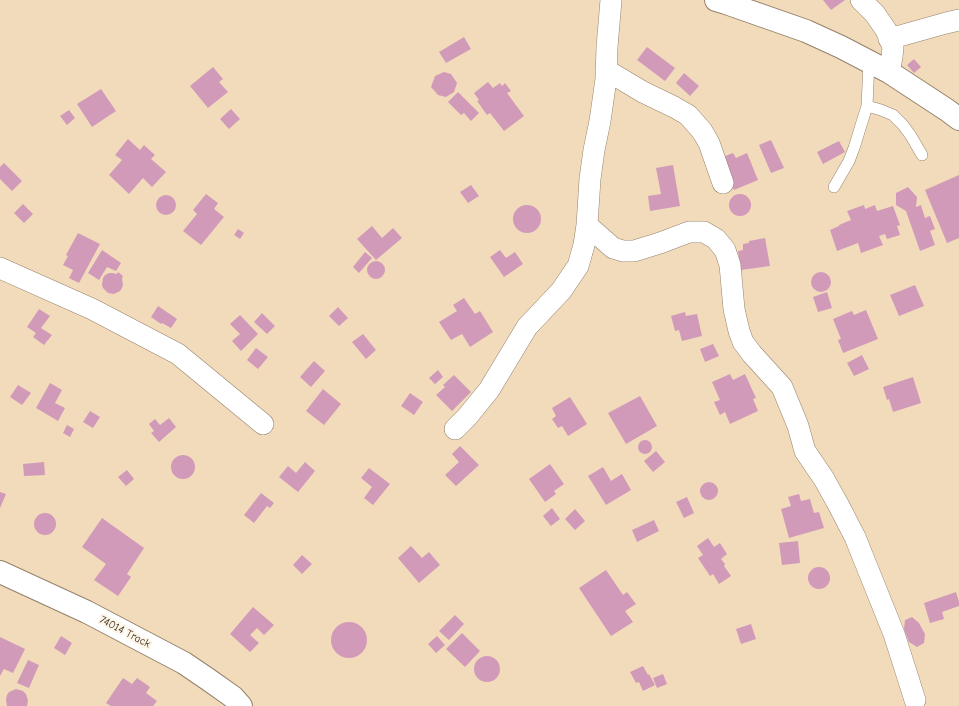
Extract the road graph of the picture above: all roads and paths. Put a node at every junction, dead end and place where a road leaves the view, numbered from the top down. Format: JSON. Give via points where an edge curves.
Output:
{"nodes":[{"id":1,"x":611,"y":0,"type":"edge"},
{"id":2,"x":716,"y":0,"type":"edge"},
{"id":3,"x":861,"y":0,"type":"edge"},
{"id":4,"x":959,"y":20,"type":"edge"},
{"id":5,"x":889,"y":39,"type":"junction"},
{"id":6,"x":869,"y":62,"type":"junction"},
{"id":7,"x":606,"y":70,"type":"junction"},
{"id":8,"x":889,"y":72,"type":"junction"},
{"id":9,"x":867,"y":106,"type":"junction"},
{"id":10,"x":959,"y":119,"type":"edge"},
{"id":11,"x":922,"y":155,"type":"dead end"},
{"id":12,"x":722,"y":183,"type":"dead end"},
{"id":13,"x":834,"y":188,"type":"dead end"},
{"id":14,"x":587,"y":225,"type":"junction"},
{"id":15,"x":0,"y":268,"type":"edge"},
{"id":16,"x":263,"y":424,"type":"dead end"},
{"id":17,"x":455,"y":429,"type":"dead end"},
{"id":18,"x":0,"y":572,"type":"edge"},
{"id":19,"x":915,"y":700,"type":"dead end"},
{"id":20,"x":241,"y":706,"type":"edge"}],
"edges":[{"from":1,"to":7,"type":"street"},
{"from":2,"to":6,"type":"street","via":[[806,31]]},
{"from":3,"to":5,"type":"street","via":[[875,14]]},
{"from":4,"to":5,"type":"street"},
{"from":5,"to":8,"type":"street","via":[[893,47]]},
{"from":6,"to":8,"type":"street"},
{"from":6,"to":9,"type":"lane"},
{"from":7,"to":12,"type":"street","via":[[688,115],[709,143]]},
{"from":7,"to":14,"type":"street","via":[[590,179]]},
{"from":8,"to":10,"type":"street"},
{"from":9,"to":11,"type":"lane","via":[[893,115],[911,136]]},
{"from":9,"to":13,"type":"lane","via":[[849,161]]},
{"from":14,"to":17,"type":"street","via":[[578,266],[571,277],[527,326],[490,390]]},
{"from":14,"to":19,"type":"street","via":[[613,248],[623,251],[634,251],[689,232],[704,232],[716,239],[725,250],[730,265],[734,309],[743,342],[782,387],[805,451],[824,479],[855,537],[894,634]]},
{"from":15,"to":16,"type":"street","via":[[92,309],[178,354]]},
{"from":18,"to":20,"type":"street","name":"74014 Track","via":[[87,612],[184,663],[233,697]]}]}
